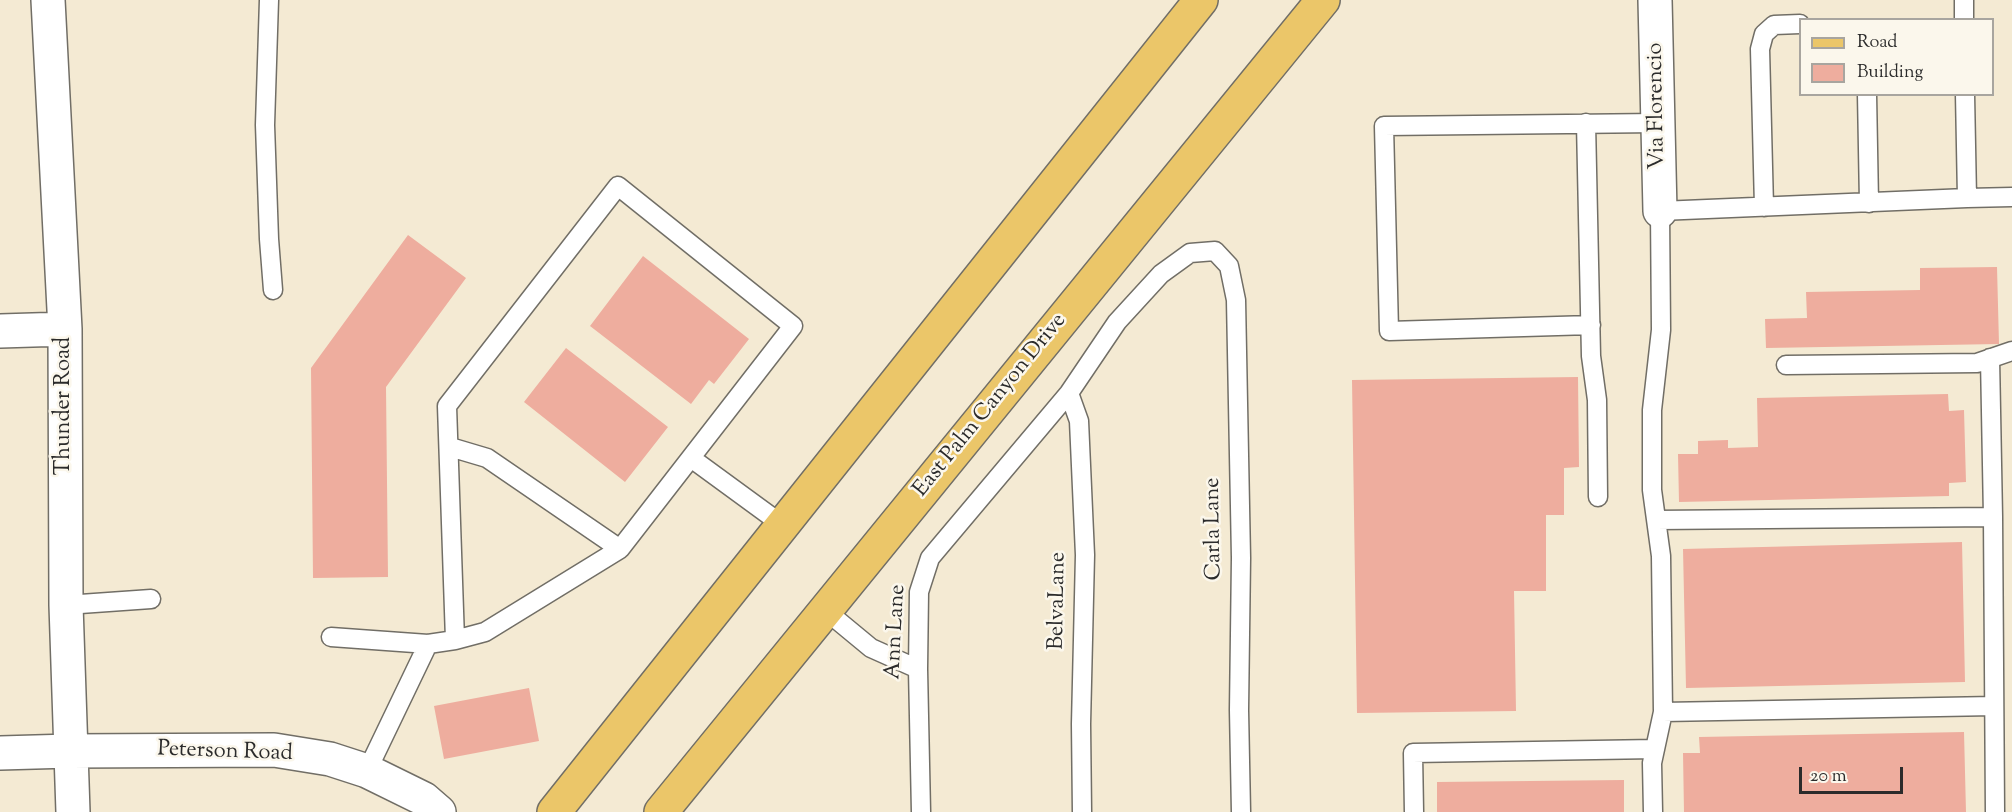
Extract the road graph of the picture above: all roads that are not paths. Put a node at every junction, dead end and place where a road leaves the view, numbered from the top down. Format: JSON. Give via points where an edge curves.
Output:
{"nodes":[{"id":1,"x":48,"y":0,"type":"edge"},
{"id":2,"x":269,"y":0,"type":"edge"},
{"id":3,"x":1201,"y":0,"type":"edge"},
{"id":4,"x":1323,"y":0,"type":"edge"},
{"id":5,"x":1655,"y":0,"type":"edge"},
{"id":6,"x":1964,"y":0,"type":"edge"},
{"id":7,"x":1964,"y":18,"type":"edge"},
{"id":8,"x":1799,"y":24,"type":"edge"},
{"id":9,"x":1867,"y":96,"type":"edge"},
{"id":10,"x":1965,"y":96,"type":"edge"},
{"id":11,"x":1586,"y":123,"type":"junction"},
{"id":12,"x":1658,"y":123,"type":"junction"},
{"id":13,"x":2012,"y":197,"type":"edge"},
{"id":14,"x":1966,"y":198,"type":"junction"},
{"id":15,"x":1869,"y":202,"type":"junction"},
{"id":16,"x":1764,"y":207,"type":"junction"},
{"id":17,"x":1660,"y":212,"type":"junction"},
{"id":18,"x":1215,"y":251,"type":"joint"},
{"id":19,"x":273,"y":290,"type":"dead end"},
{"id":20,"x":1592,"y":325,"type":"junction"},
{"id":21,"x":64,"y":329,"type":"junction"},
{"id":22,"x":0,"y":331,"type":"edge"},
{"id":23,"x":2012,"y":351,"type":"edge"},
{"id":24,"x":1990,"y":358,"type":"junction"},
{"id":25,"x":1786,"y":365,"type":"dead end"},
{"id":26,"x":1069,"y":393,"type":"junction"},
{"id":27,"x":450,"y":447,"type":"junction"},
{"id":28,"x":691,"y":459,"type":"junction"},
{"id":29,"x":1598,"y":497,"type":"dead end"},
{"id":30,"x":1993,"y":518,"type":"junction"},
{"id":31,"x":1656,"y":520,"type":"junction"},
{"id":32,"x":784,"y":526,"type":"junction"},
{"id":33,"x":620,"y":549,"type":"junction"},
{"id":34,"x":151,"y":599,"type":"dead end"},
{"id":35,"x":66,"y":604,"type":"junction"},
{"id":36,"x":825,"y":610,"type":"junction"},
{"id":37,"x":331,"y":637,"type":"dead end"},
{"id":38,"x":455,"y":640,"type":"junction"},
{"id":39,"x":428,"y":644,"type":"junction"},
{"id":40,"x":918,"y":669,"type":"junction"},
{"id":41,"x":1994,"y":706,"type":"junction"},
{"id":42,"x":1663,"y":712,"type":"junction"},
{"id":43,"x":1655,"y":749,"type":"junction"},
{"id":44,"x":70,"y":751,"type":"junction"},
{"id":45,"x":0,"y":753,"type":"edge"},
{"id":46,"x":367,"y":771,"type":"junction"},
{"id":47,"x":426,"y":808,"type":"edge"},
{"id":48,"x":73,"y":812,"type":"edge"},
{"id":49,"x":554,"y":812,"type":"edge"},
{"id":50,"x":661,"y":812,"type":"edge"},
{"id":51,"x":921,"y":812,"type":"edge"},
{"id":52,"x":1082,"y":812,"type":"edge"},
{"id":53,"x":1241,"y":812,"type":"edge"},
{"id":54,"x":1414,"y":812,"type":"edge"},
{"id":55,"x":1653,"y":812,"type":"edge"},
{"id":56,"x":1995,"y":812,"type":"edge"}],
"edges":[{"from":1,"to":21,"type":"street","name":"Thunder Road"},
{"from":2,"to":19,"type":"lane","via":[[264,126]]},
{"from":3,"to":32,"type":"main road"},
{"from":4,"to":36,"type":"main road","name":"East Palm Canyon Drive"},
{"from":5,"to":12,"type":"street","name":"Via Florencio"},
{"from":6,"to":7,"type":"lane"},
{"from":8,"to":16,"type":"lane","via":[[1774,25],[1764,34],[1760,49]]},
{"from":9,"to":15,"type":"lane"},
{"from":10,"to":14,"type":"lane"},
{"from":11,"to":12,"type":"lane"},
{"from":11,"to":20,"type":"lane"},
{"from":11,"to":20,"type":"lane","via":[[1384,126],[1389,331]]},
{"from":12,"to":17,"type":"street","name":"Via Florencio"},
{"from":13,"to":14,"type":"lane"},
{"from":14,"to":15,"type":"lane"},
{"from":15,"to":16,"type":"lane"},
{"from":16,"to":17,"type":"lane"},
{"from":17,"to":31,"type":"lane","via":[[1661,330],[1652,410]]},
{"from":18,"to":26,"type":"lane","name":"Ann Lane","via":[[1190,253],[1161,274],[1118,322]]},
{"from":18,"to":53,"type":"lane","name":"Carla Lane","via":[[1228,266],[1236,300]]},
{"from":20,"to":29,"type":"lane"},
{"from":21,"to":22,"type":"street"},
{"from":21,"to":35,"type":"street","name":"Thunder Road"},
{"from":23,"to":24,"type":"lane"},
{"from":24,"to":25,"type":"lane","via":[[1977,363]]},
{"from":24,"to":30,"type":"lane"},
{"from":26,"to":40,"type":"lane","name":"Ann Lane","via":[[930,558],[919,592]]},
{"from":26,"to":52,"type":"lane","name":"BelvaLane","via":[[1079,421],[1085,555]]},
{"from":27,"to":28,"type":"lane","via":[[447,406],[618,186],[793,326]]},
{"from":27,"to":33,"type":"lane","via":[[487,458]]},
{"from":27,"to":38,"type":"lane"},
{"from":28,"to":32,"type":"lane"},
{"from":28,"to":33,"type":"lane"},
{"from":30,"to":31,"type":"lane"},
{"from":30,"to":41,"type":"lane"},
{"from":31,"to":42,"type":"lane","via":[[1661,556]]},
{"from":32,"to":49,"type":"main road"},
{"from":33,"to":38,"type":"lane","via":[[485,632]]},
{"from":34,"to":35,"type":"lane"},
{"from":35,"to":44,"type":"street","name":"Thunder Road"},
{"from":36,"to":40,"type":"lane","via":[[871,648]]},
{"from":36,"to":50,"type":"main road","name":"East Palm Canyon Drive"},
{"from":37,"to":39,"type":"lane"},
{"from":38,"to":39,"type":"lane"},
{"from":39,"to":46,"type":"lane"},
{"from":40,"to":51,"type":"lane","name":"Ann Lane"},
{"from":41,"to":42,"type":"lane"},
{"from":41,"to":56,"type":"lane"},
{"from":42,"to":43,"type":"lane"},
{"from":43,"to":54,"type":"lane","via":[[1413,753]]},
{"from":43,"to":55,"type":"lane"},
{"from":44,"to":45,"type":"street","name":"Peterson Road"},
{"from":44,"to":46,"type":"street","name":"Peterson Road","via":[[274,750],[330,759]]},
{"from":44,"to":48,"type":"street","name":"Thunder Road"},
{"from":46,"to":47,"type":"street","name":"Peterson Road"}]}
